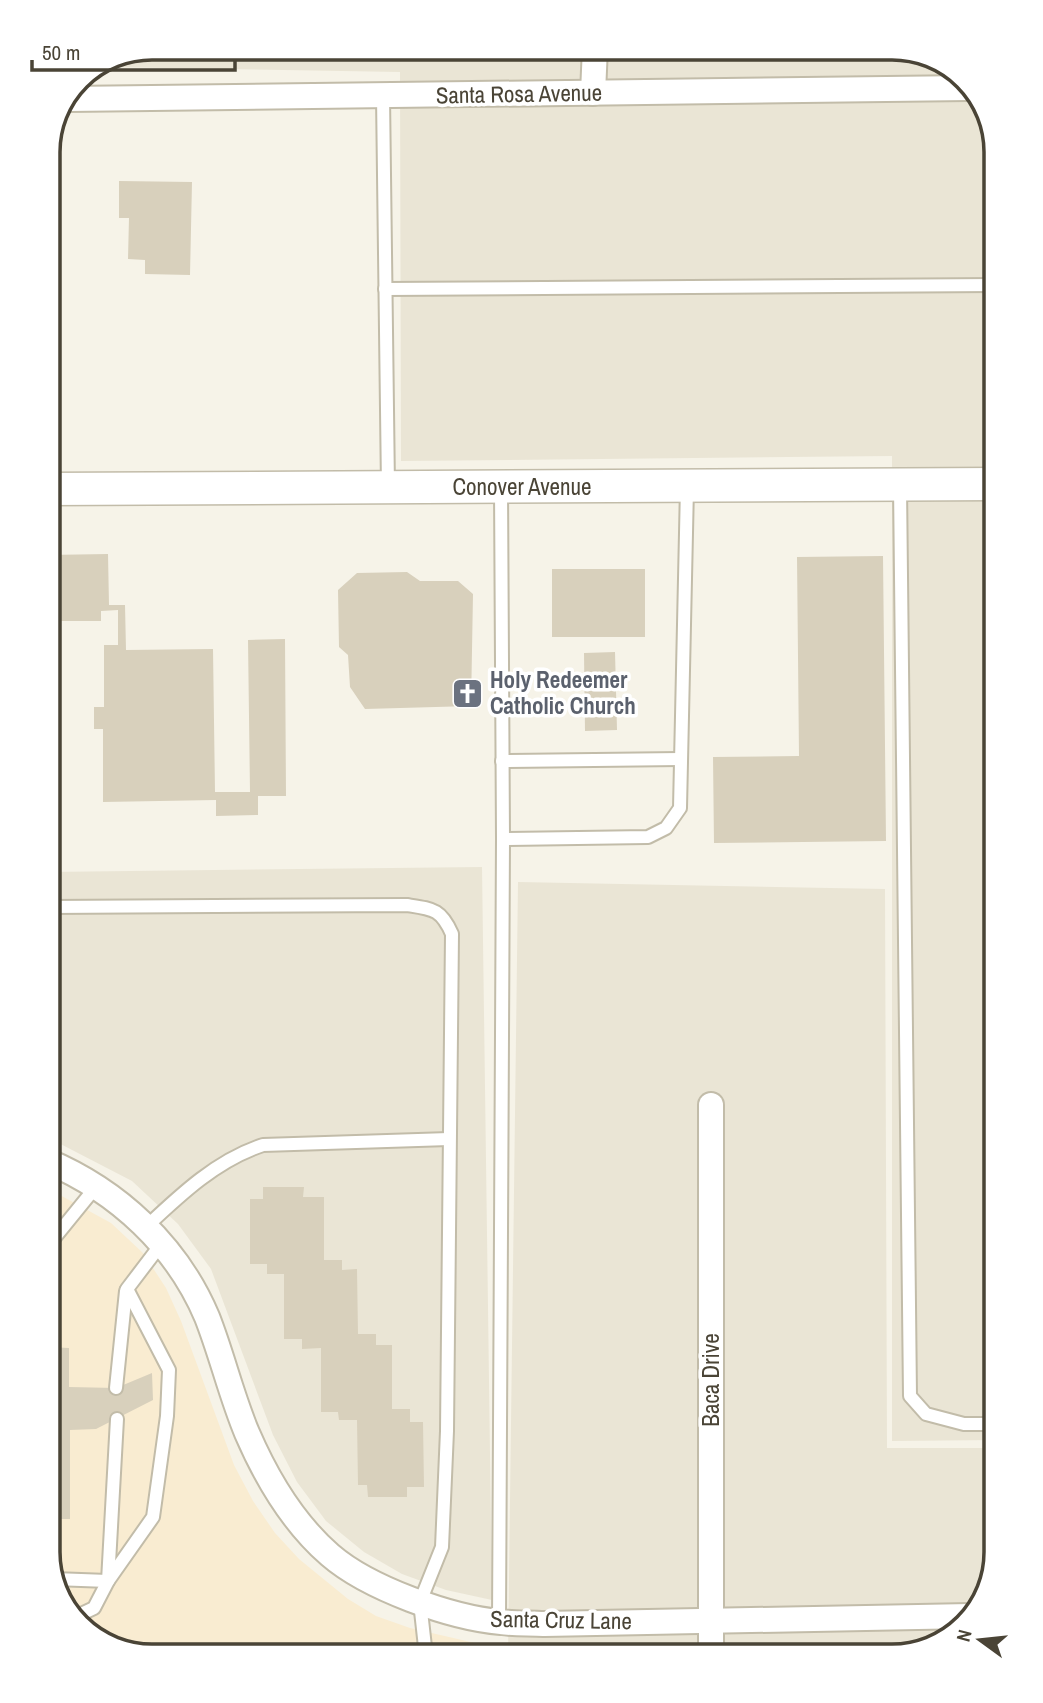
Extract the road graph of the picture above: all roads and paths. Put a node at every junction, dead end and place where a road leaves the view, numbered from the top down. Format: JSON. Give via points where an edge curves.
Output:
{"nodes":[{"id":1,"x":595,"y":60,"type":"edge"},
{"id":2,"x":958,"y":88,"type":"edge"},
{"id":3,"x":593,"y":93,"type":"junction"},
{"id":4,"x":383,"y":96,"type":"junction"},
{"id":5,"x":77,"y":99,"type":"edge"},
{"id":6,"x":984,"y":285,"type":"edge"},
{"id":7,"x":385,"y":289,"type":"junction"},
{"id":8,"x":984,"y":484,"type":"edge"},
{"id":9,"x":900,"y":485,"type":"junction"},
{"id":10,"x":687,"y":486,"type":"junction"},
{"id":11,"x":501,"y":487,"type":"junction"},
{"id":12,"x":388,"y":488,"type":"junction"},
{"id":13,"x":60,"y":489,"type":"edge"},
{"id":14,"x":681,"y":759,"type":"junction"},
{"id":15,"x":502,"y":761,"type":"junction"},
{"id":16,"x":503,"y":839,"type":"junction"},
{"id":17,"x":60,"y":907,"type":"edge"},
{"id":18,"x":711,"y":1105,"type":"dead end"},
{"id":19,"x":449,"y":1139,"type":"junction"},
{"id":20,"x":60,"y":1167,"type":"edge"},
{"id":21,"x":95,"y":1188,"type":"junction"},
{"id":22,"x":60,"y":1231,"type":"edge"},
{"id":23,"x":154,"y":1235,"type":"junction"},
{"id":24,"x":127,"y":1289,"type":"junction"},
{"id":25,"x":116,"y":1388,"type":"dead end"},
{"id":26,"x":117,"y":1419,"type":"dead end"},
{"id":27,"x":984,"y":1424,"type":"edge"},
{"id":28,"x":64,"y":1579,"type":"edge"},
{"id":29,"x":108,"y":1581,"type":"junction"},
{"id":30,"x":419,"y":1602,"type":"junction"},
{"id":31,"x":83,"y":1613,"type":"edge"},
{"id":32,"x":945,"y":1616,"type":"edge"},
{"id":33,"x":710,"y":1620,"type":"junction"},
{"id":34,"x":499,"y":1622,"type":"junction"},
{"id":35,"x":424,"y":1643,"type":"edge"},
{"id":36,"x":711,"y":1644,"type":"edge"}],
"edges":[{"from":1,"to":3,"type":"street"},
{"from":2,"to":3,"type":"street","name":"Santa Rosa Avenue"},
{"from":3,"to":4,"type":"street","name":"Santa Rosa Avenue"},
{"from":4,"to":5,"type":"street","name":"Santa Rosa Avenue"},
{"from":4,"to":7,"type":"lane"},
{"from":6,"to":7,"type":"lane"},
{"from":7,"to":12,"type":"lane"},
{"from":8,"to":9,"type":"street","name":"Conover Avenue"},
{"from":9,"to":10,"type":"street","name":"Conover Avenue"},
{"from":9,"to":27,"type":"lane","via":[[910,1396],[926,1414]]},
{"from":10,"to":11,"type":"street","name":"Conover Avenue"},
{"from":10,"to":14,"type":"lane"},
{"from":11,"to":12,"type":"street","name":"Conover Avenue"},
{"from":11,"to":15,"type":"lane"},
{"from":12,"to":13,"type":"street","name":"Conover Avenue"},
{"from":14,"to":15,"type":"lane"},
{"from":14,"to":16,"type":"lane","via":[[680,808],[666,828],[648,837]]},
{"from":15,"to":16,"type":"lane"},
{"from":16,"to":34,"type":"lane"},
{"from":17,"to":19,"type":"lane","via":[[407,905],[444,916],[452,934]]},
{"from":18,"to":33,"type":"street","name":"Baca Drive"},
{"from":19,"to":23,"type":"lane","via":[[263,1145],[218,1167],[174,1201]]},
{"from":19,"to":30,"type":"lane","via":[[442,1547]]},
{"from":20,"to":21,"type":"street","name":"Santa Cruz Lane"},
{"from":21,"to":22,"type":"lane"},
{"from":21,"to":23,"type":"street","name":"Santa Cruz Lane","via":[[129,1210]]},
{"from":23,"to":24,"type":"lane"},
{"from":23,"to":30,"type":"street","name":"Santa Cruz Lane","via":[[184,1274],[206,1316],[247,1432],[282,1498],[330,1555],[362,1577]]},
{"from":24,"to":25,"type":"lane"},
{"from":24,"to":29,"type":"lane","via":[[169,1370],[167,1416],[152,1517]]},
{"from":26,"to":29,"type":"lane"},
{"from":28,"to":29,"type":"lane"},
{"from":29,"to":31,"type":"lane","via":[[94,1608]]},
{"from":30,"to":34,"type":"street","name":"Santa Cruz Lane"},
{"from":30,"to":35,"type":"lane"},
{"from":32,"to":33,"type":"street","name":"Santa Cruz Lane"},
{"from":33,"to":34,"type":"street","name":"Santa Cruz Lane"},
{"from":33,"to":36,"type":"street","name":"Baca Drive"}]}
